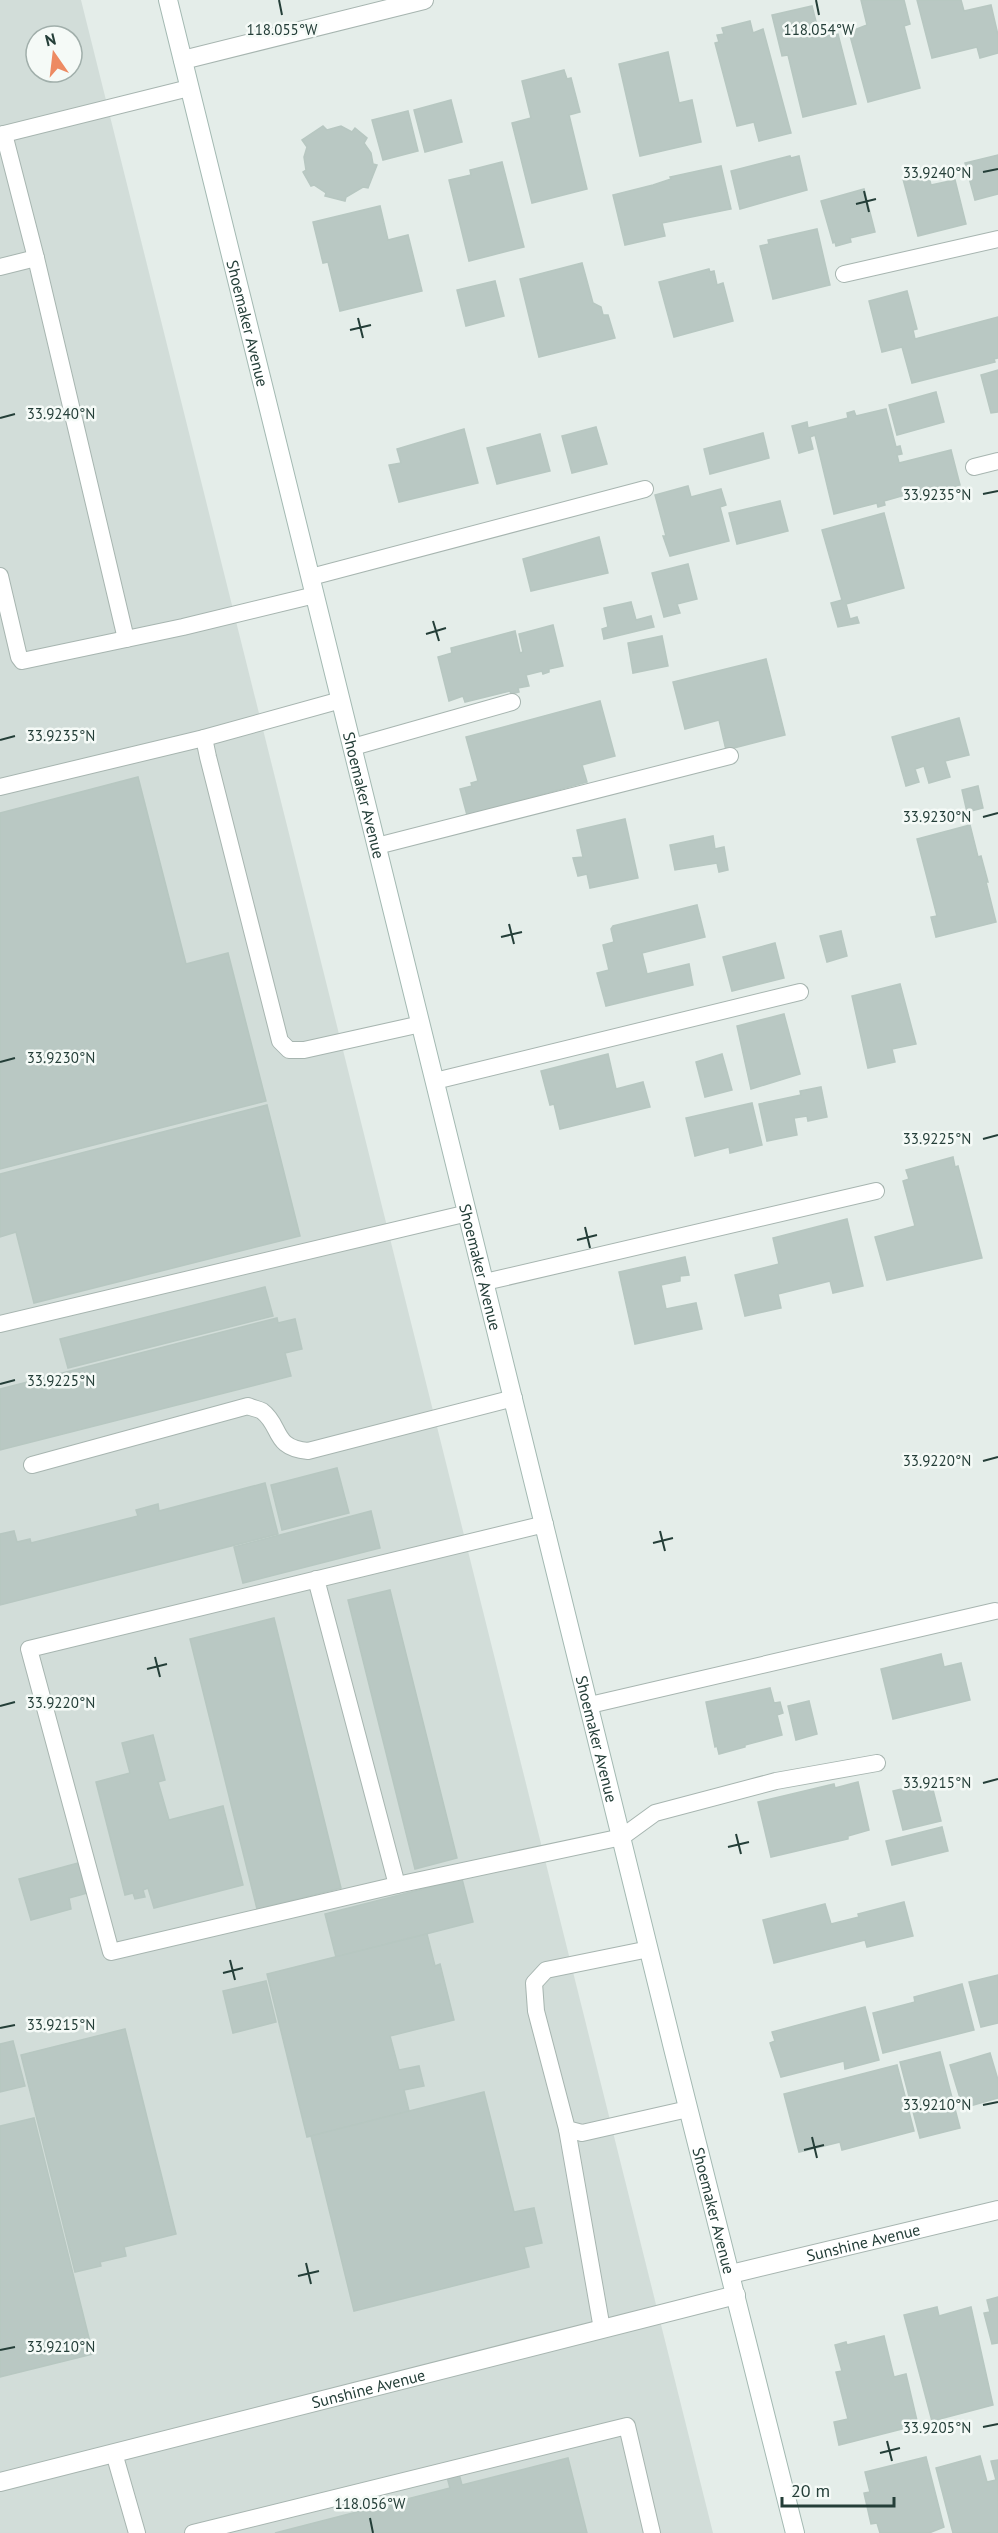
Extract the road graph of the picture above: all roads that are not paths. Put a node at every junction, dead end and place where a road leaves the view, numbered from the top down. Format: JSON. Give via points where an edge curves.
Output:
{"nodes":[{"id":1,"x":168,"y":0,"type":"edge"},
{"id":2,"x":424,"y":0,"type":"edge"},
{"id":3,"x":183,"y":60,"type":"junction"},
{"id":4,"x":189,"y":88,"type":"junction"},
{"id":5,"x":2,"y":135,"type":"edge"},
{"id":6,"x":998,"y":238,"type":"edge"},
{"id":7,"x":36,"y":258,"type":"junction"},
{"id":8,"x":0,"y":267,"type":"edge"},
{"id":9,"x":844,"y":274,"type":"dead end"},
{"id":10,"x":998,"y":461,"type":"edge"},
{"id":11,"x":974,"y":467,"type":"dead end"},
{"id":12,"x":645,"y":489,"type":"dead end"},
{"id":13,"x":0,"y":576,"type":"edge"},
{"id":14,"x":313,"y":586,"type":"junction"},
{"id":15,"x":126,"y":639,"type":"junction"},
{"id":16,"x":341,"y":700,"type":"junction"},
{"id":17,"x":512,"y":702,"type":"dead end"},
{"id":18,"x":204,"y":738,"type":"junction"},
{"id":19,"x":352,"y":747,"type":"junction"},
{"id":20,"x":730,"y":756,"type":"dead end"},
{"id":21,"x":0,"y":787,"type":"edge"},
{"id":22,"x":377,"y":846,"type":"junction"},
{"id":23,"x":800,"y":992,"type":"dead end"},
{"id":24,"x":421,"y":1024,"type":"junction"},
{"id":25,"x":435,"y":1081,"type":"junction"},
{"id":26,"x":876,"y":1191,"type":"dead end"},
{"id":27,"x":468,"y":1213,"type":"junction"},
{"id":28,"x":485,"y":1282,"type":"junction"},
{"id":29,"x":0,"y":1324,"type":"edge"},
{"id":30,"x":514,"y":1398,"type":"junction"},
{"id":31,"x":32,"y":1465,"type":"dead end"},
{"id":32,"x":545,"y":1524,"type":"junction"},
{"id":33,"x":316,"y":1579,"type":"junction"},
{"id":34,"x":995,"y":1611,"type":"dead end"},
{"id":35,"x":590,"y":1705,"type":"junction"},
{"id":36,"x":877,"y":1763,"type":"dead end"},
{"id":37,"x":622,"y":1837,"type":"junction"},
{"id":38,"x":397,"y":1886,"type":"junction"},
{"id":39,"x":649,"y":1949,"type":"junction"},
{"id":40,"x":688,"y":2109,"type":"junction"},
{"id":41,"x":567,"y":2129,"type":"junction"},
{"id":42,"x":998,"y":2210,"type":"edge"},
{"id":43,"x":731,"y":2274,"type":"junction"},
{"id":44,"x":736,"y":2295,"type":"junction"},
{"id":45,"x":602,"y":2329,"type":"junction"},
{"id":46,"x":114,"y":2453,"type":"junction"},
{"id":47,"x":0,"y":2482,"type":"edge"},
{"id":48,"x":137,"y":2533,"type":"edge"},
{"id":49,"x":193,"y":2533,"type":"edge"},
{"id":50,"x":652,"y":2533,"type":"edge"},
{"id":51,"x":795,"y":2533,"type":"edge"}],
"edges":[{"from":1,"to":3,"type":"main road","name":"Shoemaker Avenue"},
{"from":2,"to":3,"type":"main road"},
{"from":3,"to":4,"type":"main road","name":"Shoemaker Avenue"},
{"from":4,"to":5,"type":"lane"},
{"from":4,"to":14,"type":"main road","name":"Shoemaker Avenue"},
{"from":5,"to":7,"type":"lane"},
{"from":6,"to":9,"type":"lane"},
{"from":7,"to":8,"type":"lane"},
{"from":7,"to":15,"type":"lane"},
{"from":10,"to":11,"type":"lane"},
{"from":12,"to":14,"type":"lane"},
{"from":13,"to":15,"type":"lane","via":[[22,661]]},
{"from":14,"to":15,"type":"lane"},
{"from":14,"to":16,"type":"main road","name":"Shoemaker Avenue"},
{"from":16,"to":18,"type":"lane"},
{"from":16,"to":19,"type":"main road","name":"Shoemaker Avenue"},
{"from":17,"to":19,"type":"lane"},
{"from":18,"to":21,"type":"lane"},
{"from":18,"to":24,"type":"lane","via":[[280,1041],[289,1050],[304,1050]]},
{"from":19,"to":22,"type":"main road","name":"Shoemaker Avenue"},
{"from":20,"to":22,"type":"lane"},
{"from":22,"to":24,"type":"main road","name":"Shoemaker Avenue"},
{"from":23,"to":25,"type":"lane"},
{"from":24,"to":25,"type":"main road","name":"Shoemaker Avenue"},
{"from":25,"to":27,"type":"main road","name":"Shoemaker Avenue"},
{"from":26,"to":28,"type":"lane"},
{"from":27,"to":28,"type":"main road","name":"Shoemaker Avenue"},
{"from":27,"to":29,"type":"lane"},
{"from":28,"to":30,"type":"main road","name":"Shoemaker Avenue"},
{"from":30,"to":31,"type":"lane","via":[[308,1451],[295,1450],[279,1438],[262,1411],[248,1406]]},
{"from":30,"to":32,"type":"main road","name":"Shoemaker Avenue"},
{"from":32,"to":33,"type":"lane"},
{"from":32,"to":35,"type":"main road","name":"Shoemaker Avenue"},
{"from":33,"to":38,"type":"lane"},
{"from":33,"to":38,"type":"lane","via":[[29,1649],[111,1952]]},
{"from":34,"to":35,"type":"lane"},
{"from":35,"to":37,"type":"main road","name":"Shoemaker Avenue"},
{"from":36,"to":37,"type":"lane","via":[[776,1781],[655,1813]]},
{"from":37,"to":38,"type":"lane"},
{"from":37,"to":39,"type":"main road","name":"Shoemaker Avenue"},
{"from":39,"to":40,"type":"main road","name":"Shoemaker Avenue"},
{"from":39,"to":41,"type":"lane","via":[[546,1970],[534,1983],[536,2011]]},
{"from":40,"to":41,"type":"lane","via":[[582,2133]]},
{"from":40,"to":43,"type":"main road","name":"Shoemaker Avenue"},
{"from":41,"to":45,"type":"lane"},
{"from":42,"to":43,"type":"main road","name":"Sunshine Avenue"},
{"from":43,"to":44,"type":"main road","name":"Shoemaker Avenue"},
{"from":44,"to":45,"type":"main road","name":"Sunshine Avenue"},
{"from":44,"to":51,"type":"main road","name":"Shoemaker Avenue"},
{"from":45,"to":46,"type":"main road","name":"Sunshine Avenue"},
{"from":46,"to":47,"type":"main road","name":"Sunshine Avenue"},
{"from":46,"to":48,"type":"lane"},
{"from":49,"to":50,"type":"lane","via":[[627,2426]]}]}
